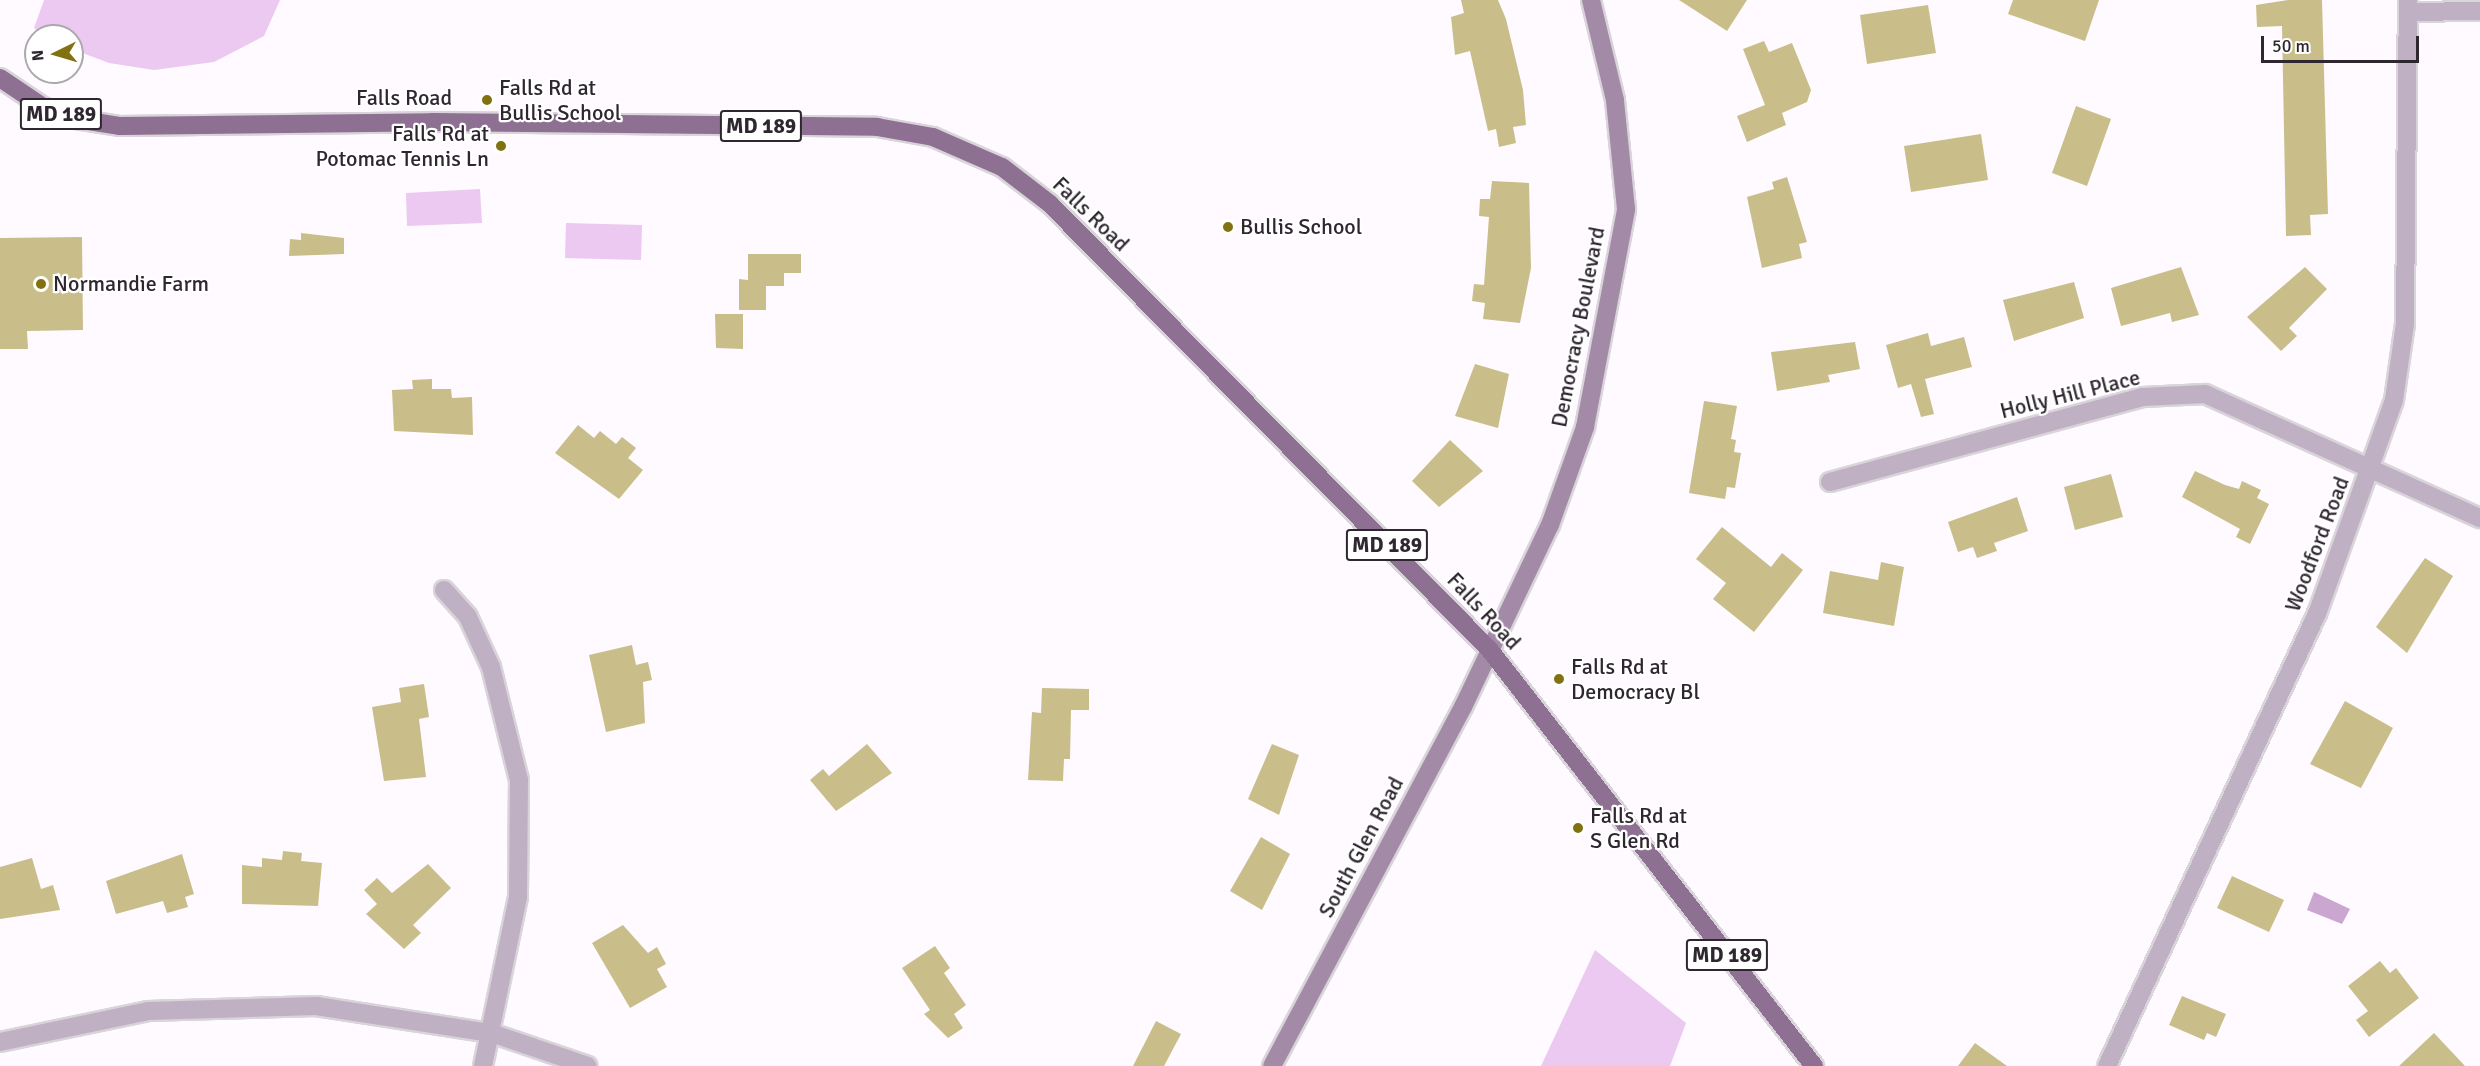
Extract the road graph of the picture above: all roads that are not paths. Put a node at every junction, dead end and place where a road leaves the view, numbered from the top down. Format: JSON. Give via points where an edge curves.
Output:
{"nodes":[{"id":1,"x":1591,"y":0,"type":"edge"},
{"id":2,"x":2408,"y":6,"type":"edge"},
{"id":3,"x":2480,"y":11,"type":"edge"},
{"id":4,"x":3,"y":85,"type":"edge"},
{"id":5,"x":2372,"y":469,"type":"junction"},
{"id":6,"x":1830,"y":482,"type":"dead end"},
{"id":7,"x":2480,"y":518,"type":"edge"},
{"id":8,"x":444,"y":590,"type":"dead end"},
{"id":9,"x":1489,"y":649,"type":"junction"},
{"id":10,"x":491,"y":1033,"type":"junction"},
{"id":11,"x":0,"y":1042,"type":"edge"},
{"id":12,"x":483,"y":1066,"type":"edge"},
{"id":13,"x":588,"y":1066,"type":"edge"},
{"id":14,"x":1272,"y":1066,"type":"edge"},
{"id":15,"x":1814,"y":1066,"type":"edge"},
{"id":16,"x":2107,"y":1066,"type":"edge"}],
"edges":[{"from":1,"to":9,"type":"main road","name":"Democracy Boulevard","via":[[1615,100],[1626,209],[1614,291],[1585,427],[1550,525]]},
{"from":2,"to":3,"type":"street"},
{"from":2,"to":5,"type":"street","name":"Woodford Road","via":[[2406,324],[2394,400]]},
{"from":4,"to":9,"type":"main road","name":"Falls Road","number":"MD 189","via":[[76,119],[120,126],[442,122],[836,127],[933,137],[1002,167],[1050,204]]},
{"from":5,"to":6,"type":"street","name":"Holly Hill Place","via":[[2205,394],[2143,397]]},
{"from":5,"to":7,"type":"street","name":"Holly Hill Place"},
{"from":5,"to":16,"type":"street","name":"Woodford Road","via":[[2317,614]]},
{"from":8,"to":10,"type":"street","via":[[468,617],[491,667],[519,780],[518,897]]},
{"from":9,"to":14,"type":"main road","name":"South Glen Road"},
{"from":9,"to":15,"type":"main road","name":"Falls Road","number":"MD 189"},
{"from":10,"to":11,"type":"street","via":[[316,1006],[236,1005],[148,1011]]},
{"from":10,"to":12,"type":"street"},
{"from":10,"to":13,"type":"street"}]}
